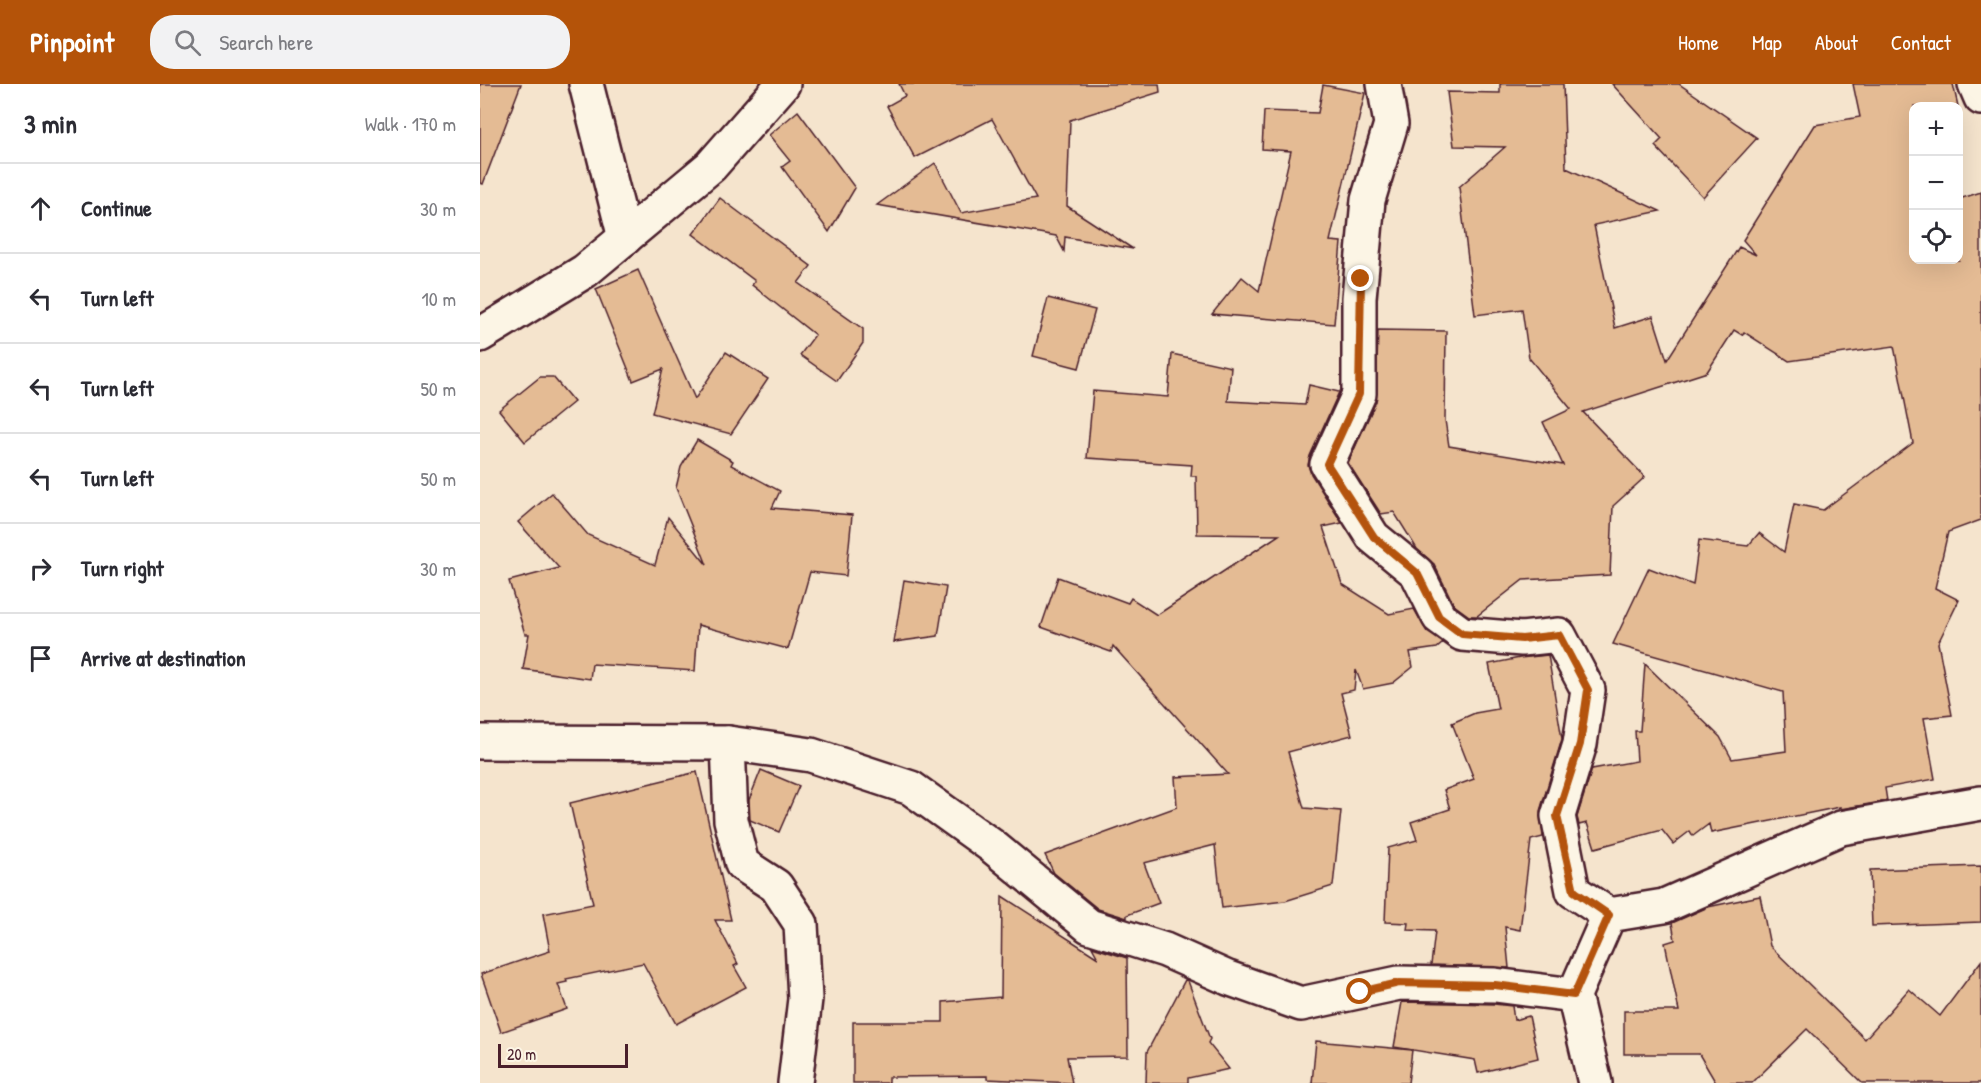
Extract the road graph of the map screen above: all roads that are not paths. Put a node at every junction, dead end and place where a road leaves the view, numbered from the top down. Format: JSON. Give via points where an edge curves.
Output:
{"nodes":[{"id":1,"x":586,"y":84,"type":"edge"},
{"id":2,"x":783,"y":84,"type":"edge"},
{"id":3,"x":1384,"y":84,"type":"edge"},
{"id":4,"x":1975,"y":84,"type":"edge"},
{"id":5,"x":1981,"y":99,"type":"edge"},
{"id":6,"x":625,"y":238,"type":"junction"},
{"id":7,"x":480,"y":335,"type":"edge"},
{"id":8,"x":480,"y":742,"type":"edge"},
{"id":9,"x":728,"y":743,"type":"junction"},
{"id":10,"x":1981,"y":803,"type":"edge"},
{"id":11,"x":1609,"y":915,"type":"junction"},
{"id":12,"x":1574,"y":995,"type":"junction"},
{"id":13,"x":795,"y":1083,"type":"edge"},
{"id":14,"x":1595,"y":1083,"type":"edge"}],
"edges":[{"from":1,"to":6,"type":"street"},
{"from":2,"to":6,"type":"street","via":[[711,166]]},
{"from":3,"to":11,"type":"street","via":[[1390,124],[1368,200],[1359,298],[1359,394],[1327,464],[1374,537],[1417,573],[1439,617],[1462,634],[1522,639],[1559,635],[1588,690],[1580,744],[1557,816],[1574,891]]},
{"from":4,"to":5,"type":"street"},
{"from":6,"to":7,"type":"street","via":[[585,271]]},
{"from":8,"to":9,"type":"street"},
{"from":9,"to":12,"type":"street","via":[[811,755],[911,788],[992,846],[1089,926],[1165,950],[1301,1004],[1399,983],[1495,985]]},
{"from":9,"to":13,"type":"street","via":[[731,820],[742,864],[776,886],[801,924],[805,999]]},
{"from":10,"to":11,"type":"street","via":[[1841,828],[1664,906]]},
{"from":11,"to":12,"type":"street"},
{"from":12,"to":14,"type":"street"}]}
